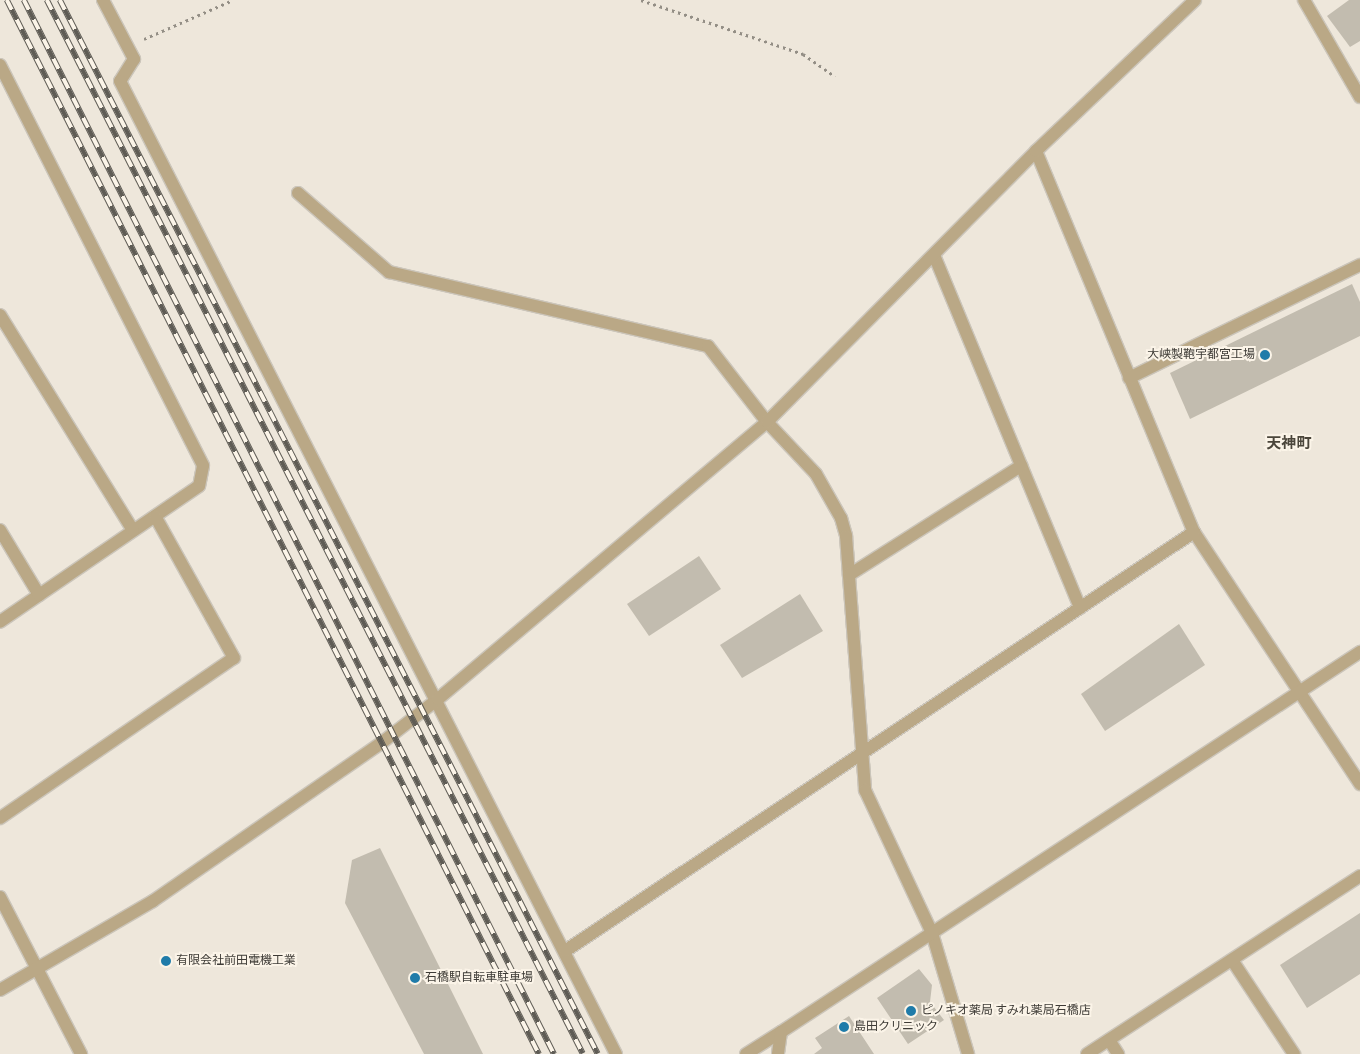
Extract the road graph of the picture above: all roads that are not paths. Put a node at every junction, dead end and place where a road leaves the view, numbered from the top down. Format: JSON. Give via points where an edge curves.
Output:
{"nodes":[{"id":1,"x":103,"y":0,"type":"edge"},
{"id":2,"x":1196,"y":0,"type":"edge"},
{"id":3,"x":1304,"y":0,"type":"edge"},
{"id":4,"x":0,"y":65,"type":"edge"},
{"id":5,"x":1360,"y":96,"type":"edge"},
{"id":6,"x":1036,"y":150,"type":"junction"},
{"id":7,"x":298,"y":193,"type":"dead end"},
{"id":8,"x":934,"y":255,"type":"junction"},
{"id":9,"x":1360,"y":265,"type":"edge"},
{"id":10,"x":0,"y":315,"type":"edge"},
{"id":11,"x":1129,"y":378,"type":"junction"},
{"id":12,"x":767,"y":422,"type":"junction"},
{"id":13,"x":1021,"y":466,"type":"junction"},
{"id":14,"x":156,"y":516,"type":"junction"},
{"id":15,"x":0,"y":530,"type":"edge"},
{"id":16,"x":133,"y":530,"type":"junction"},
{"id":17,"x":1194,"y":532,"type":"junction"},
{"id":18,"x":849,"y":576,"type":"junction"},
{"id":19,"x":39,"y":595,"type":"junction"},
{"id":20,"x":1080,"y":608,"type":"junction"},
{"id":21,"x":0,"y":622,"type":"edge"},
{"id":22,"x":1360,"y":652,"type":"edge"},
{"id":23,"x":1299,"y":693,"type":"junction"},
{"id":24,"x":438,"y":699,"type":"junction"},
{"id":25,"x":861,"y":752,"type":"junction"},
{"id":26,"x":1360,"y":784,"type":"edge"},
{"id":27,"x":0,"y":818,"type":"edge"},
{"id":28,"x":1360,"y":876,"type":"edge"},
{"id":29,"x":0,"y":897,"type":"edge"},
{"id":30,"x":932,"y":933,"type":"junction"},
{"id":31,"x":565,"y":951,"type":"junction"},
{"id":32,"x":1232,"y":960,"type":"junction"},
{"id":33,"x":39,"y":968,"type":"junction"},
{"id":34,"x":0,"y":990,"type":"edge"},
{"id":35,"x":781,"y":1032,"type":"junction"},
{"id":36,"x":1109,"y":1040,"type":"junction"},
{"id":37,"x":81,"y":1054,"type":"edge"},
{"id":38,"x":616,"y":1054,"type":"edge"},
{"id":39,"x":746,"y":1054,"type":"edge"},
{"id":40,"x":778,"y":1054,"type":"edge"},
{"id":41,"x":968,"y":1054,"type":"edge"},
{"id":42,"x":1087,"y":1054,"type":"edge"},
{"id":43,"x":1118,"y":1054,"type":"edge"},
{"id":44,"x":1294,"y":1054,"type":"edge"}],
"edges":[{"from":1,"to":24,"type":"street","via":[[134,59],[120,81]]},
{"from":2,"to":6,"type":"street"},
{"from":3,"to":5,"type":"street"},
{"from":4,"to":14,"type":"street","via":[[203,466],[199,486]]},
{"from":6,"to":8,"type":"street"},
{"from":6,"to":11,"type":"street"},
{"from":7,"to":12,"type":"street","via":[[389,272],[708,346]]},
{"from":8,"to":12,"type":"street"},
{"from":8,"to":13,"type":"street"},
{"from":9,"to":11,"type":"street"},
{"from":10,"to":16,"type":"street"},
{"from":11,"to":17,"type":"street"},
{"from":12,"to":18,"type":"street","via":[[816,474],[841,518]]},
{"from":12,"to":24,"type":"street"},
{"from":13,"to":18,"type":"street"},
{"from":13,"to":20,"type":"street"},
{"from":14,"to":16,"type":"street"},
{"from":14,"to":27,"type":"street","via":[[234,658]]},
{"from":15,"to":19,"type":"street"},
{"from":16,"to":19,"type":"street"},
{"from":17,"to":20,"type":"street"},
{"from":17,"to":23,"type":"street"},
{"from":18,"to":25,"type":"street"},
{"from":19,"to":21,"type":"street"},
{"from":20,"to":25,"type":"street"},
{"from":22,"to":23,"type":"street"},
{"from":23,"to":26,"type":"street"},
{"from":23,"to":30,"type":"street"},
{"from":24,"to":31,"type":"street"},
{"from":24,"to":33,"type":"street","via":[[380,744],[153,901]]},
{"from":25,"to":30,"type":"street","via":[[865,790],[874,815]]},
{"from":25,"to":31,"type":"street"},
{"from":28,"to":32,"type":"street"},
{"from":29,"to":33,"type":"street"},
{"from":30,"to":35,"type":"street"},
{"from":30,"to":41,"type":"street"},
{"from":31,"to":38,"type":"street"},
{"from":32,"to":36,"type":"street"},
{"from":32,"to":44,"type":"street"},
{"from":33,"to":34,"type":"street"},
{"from":33,"to":37,"type":"street"},
{"from":35,"to":39,"type":"street"},
{"from":35,"to":40,"type":"street"},
{"from":36,"to":42,"type":"street"},
{"from":36,"to":43,"type":"street"}]}
